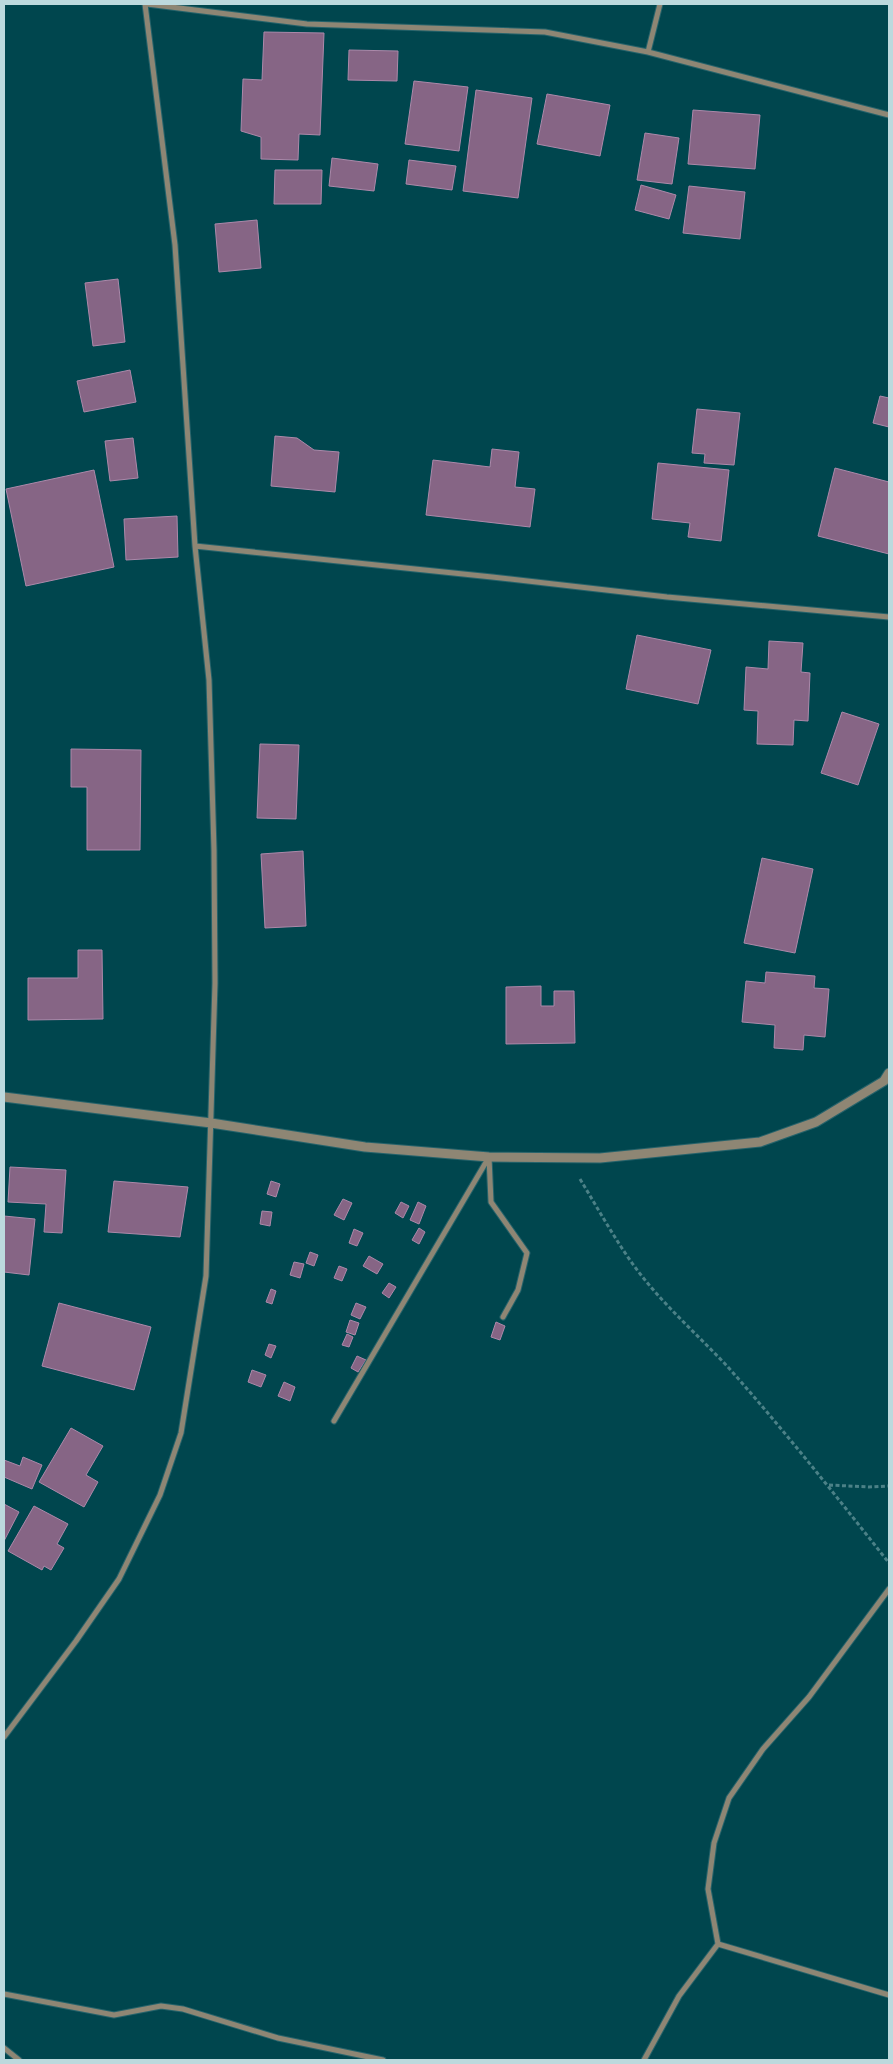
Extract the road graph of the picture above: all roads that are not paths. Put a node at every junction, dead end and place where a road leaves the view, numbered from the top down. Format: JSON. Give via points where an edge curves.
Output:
{"nodes":[{"id":1,"x":146,"y":4,"type":"edge"},
{"id":2,"x":660,"y":4,"type":"edge"},
{"id":3,"x":648,"y":52,"type":"junction"},
{"id":4,"x":889,"y":115,"type":"edge"},
{"id":5,"x":195,"y":546,"type":"junction"},
{"id":6,"x":889,"y":617,"type":"edge"},
{"id":7,"x":888,"y":1080,"type":"edge"},
{"id":8,"x":4,"y":1097,"type":"edge"},
{"id":9,"x":211,"y":1123,"type":"junction"},
{"id":10,"x":489,"y":1157,"type":"junction"},
{"id":11,"x":503,"y":1317,"type":"dead end"},
{"id":12,"x":334,"y":1421,"type":"dead end"},
{"id":13,"x":889,"y":1589,"type":"edge"},
{"id":14,"x":4,"y":1737,"type":"edge"},
{"id":15,"x":718,"y":1944,"type":"junction"},
{"id":16,"x":4,"y":1994,"type":"edge"},
{"id":17,"x":889,"y":1996,"type":"edge"},
{"id":18,"x":4,"y":2048,"type":"edge"},
{"id":19,"x":20,"y":2060,"type":"edge"},
{"id":20,"x":383,"y":2060,"type":"edge"},
{"id":21,"x":644,"y":2060,"type":"edge"}],
"edges":[{"from":1,"to":3,"type":"street","via":[[307,24],[545,32]]},
{"from":1,"to":5,"type":"street","via":[[175,245]]},
{"from":2,"to":3,"type":"street"},
{"from":3,"to":4,"type":"street"},
{"from":5,"to":6,"type":"street","via":[[667,598]]},
{"from":5,"to":9,"type":"street","via":[[209,680],[214,830],[215,983]]},
{"from":7,"to":10,"type":"street","via":[[816,1122],[760,1142],[600,1158]]},
{"from":8,"to":9,"type":"street"},
{"from":9,"to":10,"type":"street","via":[[365,1147]]},
{"from":9,"to":14,"type":"street","via":[[206,1276],[181,1433],[160,1495],[119,1579]]},
{"from":10,"to":11,"type":"street","via":[[491,1202],[527,1253],[518,1290]]},
{"from":10,"to":12,"type":"street"},
{"from":13,"to":15,"type":"street","via":[[810,1697],[763,1749],[730,1798],[714,1843],[708,1888]]},
{"from":15,"to":17,"type":"street"},
{"from":15,"to":21,"type":"street","via":[[680,1996]]},
{"from":16,"to":20,"type":"street","via":[[114,2015],[161,2006],[183,2009],[278,2038]]},
{"from":18,"to":19,"type":"street"}]}
